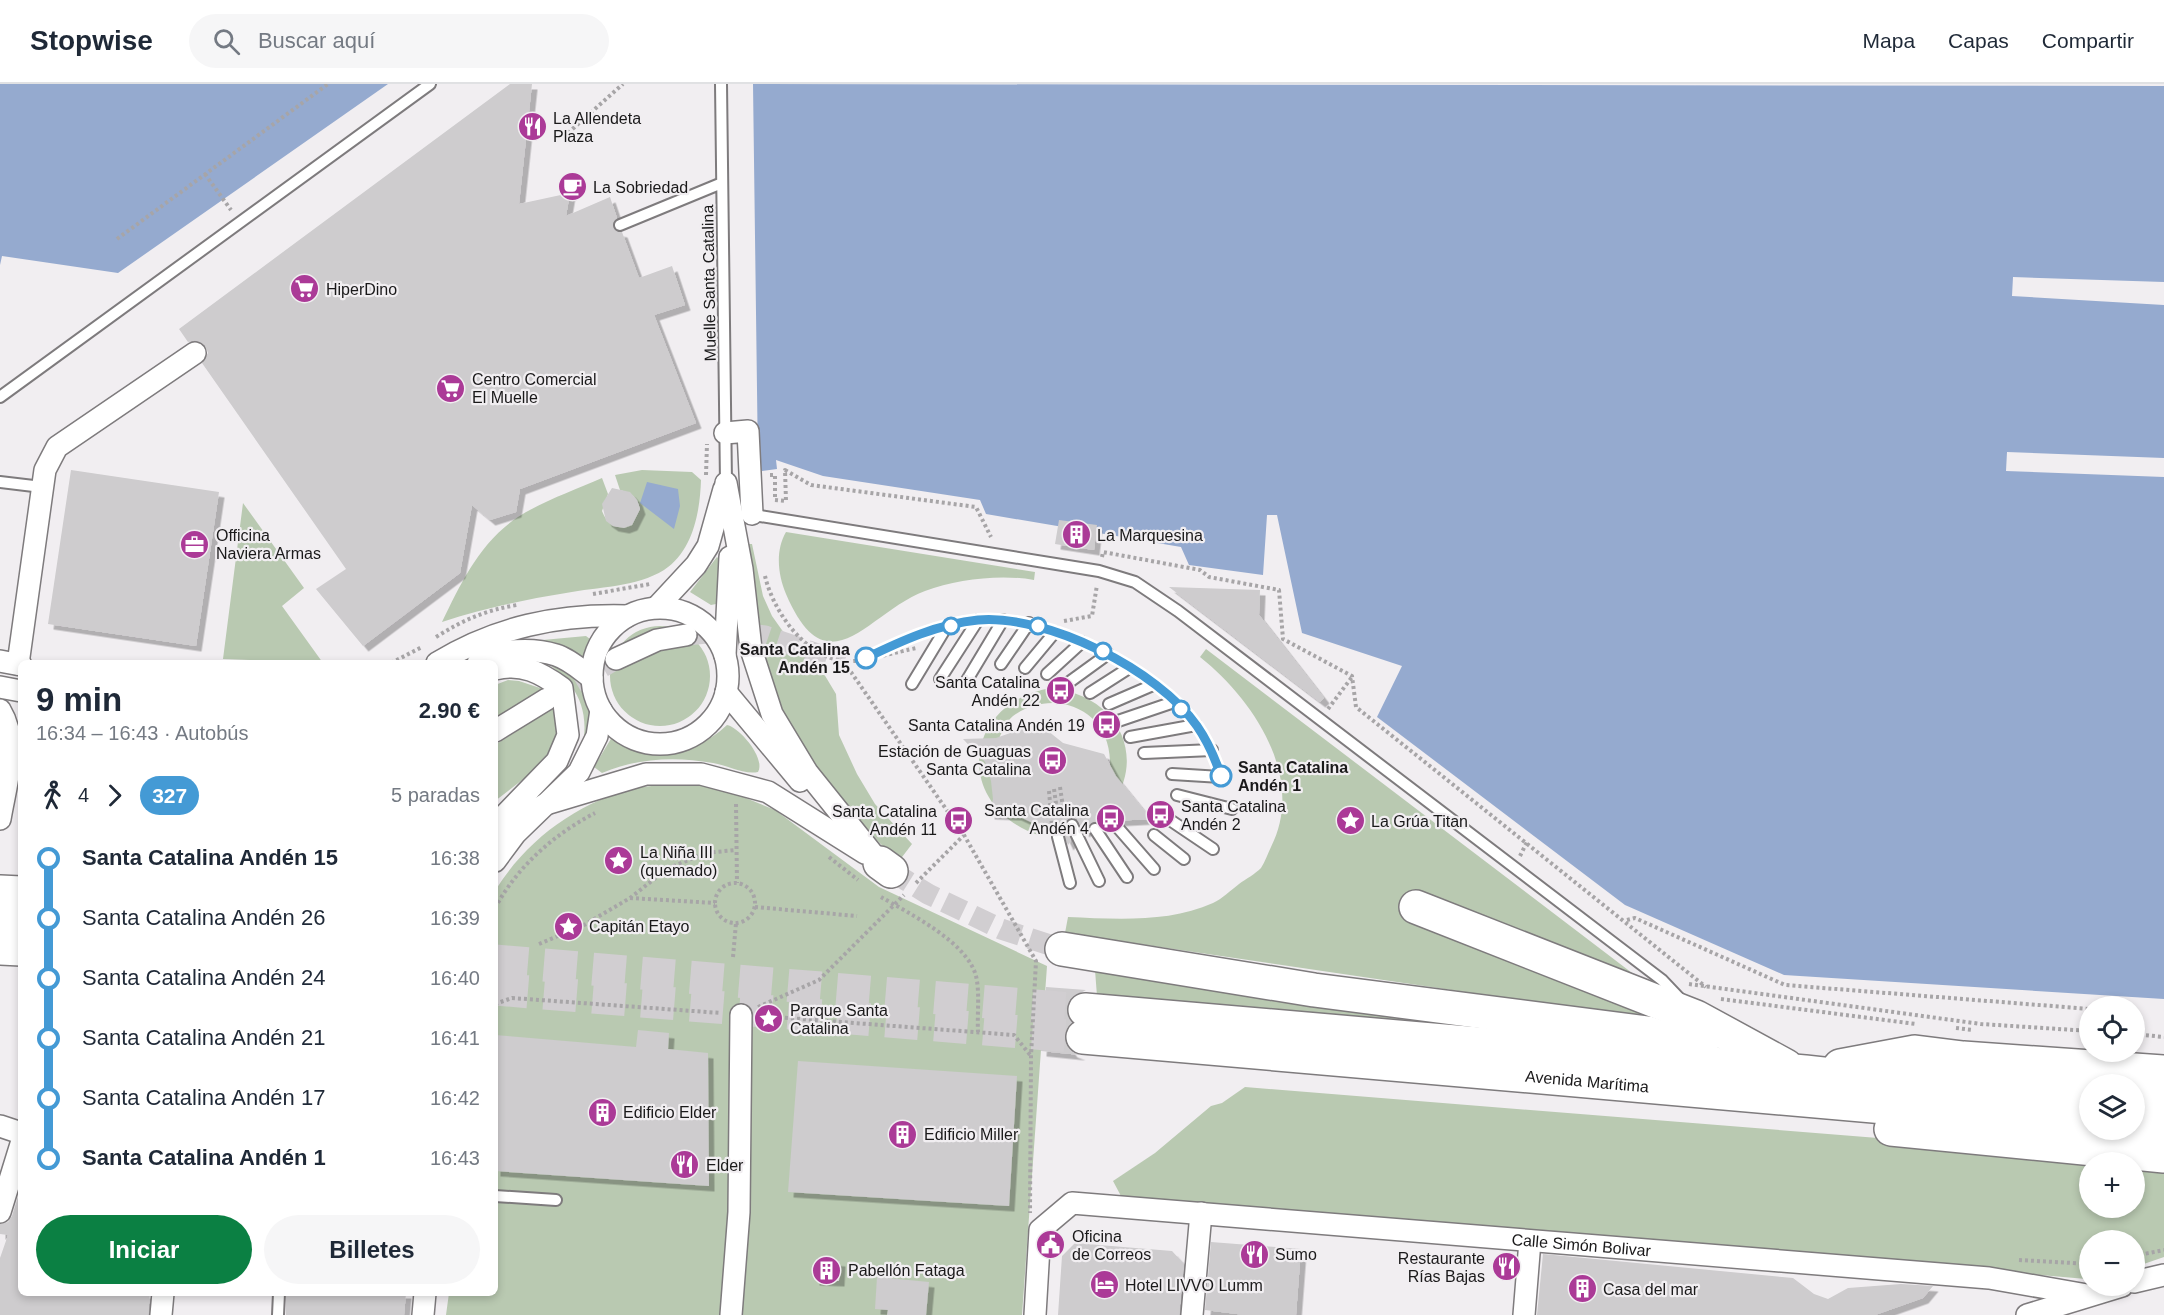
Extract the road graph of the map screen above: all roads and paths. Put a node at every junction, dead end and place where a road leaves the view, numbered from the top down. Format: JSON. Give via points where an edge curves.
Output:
{"nodes":[{"id":1,"x":328,"y":84,"type":"edge"},
{"id":2,"x":430,"y":84,"type":"edge"},
{"id":3,"x":623,"y":84,"type":"edge"},
{"id":4,"x":721,"y":84,"type":"edge"},
{"id":5,"x":568,"y":133,"type":"dead end"},
{"id":6,"x":205,"y":174,"type":"junction"},
{"id":7,"x":722,"y":183,"type":"junction"},
{"id":8,"x":239,"y":222,"type":"junction"},
{"id":9,"x":620,"y":225,"type":"dead end"},
{"id":10,"x":117,"y":239,"type":"dead end"},
{"id":11,"x":195,"y":353,"type":"dead end"},
{"id":12,"x":1,"y":395,"type":"edge"},
{"id":13,"x":725,"y":434,"type":"junction"},
{"id":14,"x":0,"y":482,"type":"edge"},
{"id":15,"x":716,"y":483,"type":"junction"},
{"id":16,"x":42,"y":487,"type":"junction"},
{"id":17,"x":748,"y":514,"type":"junction"},
{"id":18,"x":991,"y":538,"type":"dead end"},
{"id":19,"x":1099,"y":571,"type":"junction"},
{"id":20,"x":765,"y":572,"type":"dead end"},
{"id":21,"x":654,"y":584,"type":"dead end"},
{"id":22,"x":582,"y":596,"type":"dead end"},
{"id":23,"x":524,"y":604,"type":"dead end"},
{"id":24,"x":657,"y":608,"type":"junction"},
{"id":25,"x":627,"y":616,"type":"junction"},
{"id":26,"x":978,"y":620,"type":"dead end"},
{"id":27,"x":1003,"y":620,"type":"dead end"},
{"id":28,"x":1029,"y":623,"type":"dead end"},
{"id":29,"x":947,"y":626,"type":"dead end"},
{"id":30,"x":1055,"y":632,"type":"dead end"},
{"id":31,"x":686,"y":635,"type":"tunnel mouth"},
{"id":32,"x":1082,"y":642,"type":"dead end"},
{"id":33,"x":1108,"y":654,"type":"dead end"},
{"id":34,"x":725,"y":655,"type":"junction"},
{"id":35,"x":616,"y":659,"type":"tunnel mouth"},
{"id":36,"x":399,"y":660,"type":"edge"},
{"id":37,"x":442,"y":660,"type":"edge"},
{"id":38,"x":486,"y":660,"type":"edge"},
{"id":39,"x":13,"y":664,"type":"edge"},
{"id":40,"x":1001,"y":664,"type":"dead end"},
{"id":41,"x":498,"y":668,"type":"edge"},
{"id":42,"x":1025,"y":668,"type":"dead end"},
{"id":43,"x":1129,"y":668,"type":"dead end"},
{"id":44,"x":1047,"y":674,"type":"dead end"},
{"id":45,"x":1353,"y":675,"type":"junction"},
{"id":46,"x":592,"y":678,"type":"junction"},
{"id":47,"x":940,"y":679,"type":"dead end"},
{"id":48,"x":967,"y":680,"type":"dead end"},
{"id":49,"x":1068,"y":683,"type":"dead end"},
{"id":50,"x":912,"y":684,"type":"dead end"},
{"id":51,"x":1153,"y":685,"type":"dead end"},
{"id":52,"x":0,"y":687,"type":"edge"},
{"id":53,"x":18,"y":690,"type":"edge"},
{"id":54,"x":726,"y":692,"type":"junction"},
{"id":55,"x":1090,"y":693,"type":"dead end"},
{"id":56,"x":1341,"y":693,"type":"dead end"},
{"id":57,"x":547,"y":699,"type":"tunnel mouth"},
{"id":58,"x":1174,"y":702,"type":"dead end"},
{"id":59,"x":1109,"y":704,"type":"dead end"},
{"id":60,"x":0,"y":710,"type":"edge"},
{"id":61,"x":601,"y":710,"type":"junction"},
{"id":62,"x":1118,"y":721,"type":"dead end"},
{"id":63,"x":1196,"y":725,"type":"dead end"},
{"id":64,"x":498,"y":729,"type":"edge"},
{"id":65,"x":1130,"y":737,"type":"dead end"},
{"id":66,"x":1212,"y":750,"type":"dead end"},
{"id":67,"x":1144,"y":753,"type":"dead end"},
{"id":68,"x":1172,"y":774,"type":"dead end"},
{"id":69,"x":1221,"y":777,"type":"dead end"},
{"id":70,"x":1054,"y":789,"type":"dead end"},
{"id":71,"x":1049,"y":791,"type":"dead end"},
{"id":72,"x":1177,"y":795,"type":"dead end"},
{"id":73,"x":730,"y":802,"type":"dead end"},
{"id":74,"x":546,"y":804,"type":"junction"},
{"id":75,"x":736,"y":804,"type":"junction"},
{"id":76,"x":744,"y":807,"type":"dead end"},
{"id":77,"x":1232,"y":809,"type":"dead end"},
{"id":78,"x":599,"y":810,"type":"dead end"},
{"id":79,"x":0,"y":819,"type":"edge"},
{"id":80,"x":1170,"y":820,"type":"dead end"},
{"id":81,"x":498,"y":822,"type":"edge"},
{"id":82,"x":1059,"y":824,"type":"dead end"},
{"id":83,"x":1072,"y":825,"type":"dead end"},
{"id":84,"x":1095,"y":829,"type":"dead end"},
{"id":85,"x":1119,"y":829,"type":"dead end"},
{"id":86,"x":498,"y":830,"type":"edge"},
{"id":87,"x":964,"y":835,"type":"junction"},
{"id":88,"x":1154,"y":835,"type":"dead end"},
{"id":89,"x":1055,"y":836,"type":"joint"},
{"id":90,"x":1213,"y":849,"type":"dead end"},
{"id":91,"x":736,"y":850,"type":"junction"},
{"id":92,"x":819,"y":851,"type":"dead end"},
{"id":93,"x":498,"y":857,"type":"edge"},
{"id":94,"x":1184,"y":859,"type":"dead end"},
{"id":95,"x":1154,"y":869,"type":"dead end"},
{"id":96,"x":1127,"y":877,"type":"dead end"},
{"id":97,"x":878,"y":878,"type":"junction"},
{"id":98,"x":1099,"y":881,"type":"dead end"},
{"id":99,"x":1070,"y":883,"type":"dead end"},
{"id":100,"x":737,"y":884,"type":"junction"},
{"id":101,"x":0,"y":892,"type":"edge"},
{"id":102,"x":18,"y":893,"type":"edge"},
{"id":103,"x":630,"y":898,"type":"junction"},
{"id":104,"x":498,"y":902,"type":"edge"},
{"id":105,"x":715,"y":903,"type":"junction"},
{"id":106,"x":894,"y":905,"type":"junction"},
{"id":107,"x":755,"y":907,"type":"junction"},
{"id":108,"x":1416,"y":907,"type":"dead end"},
{"id":109,"x":857,"y":916,"type":"dead end"},
{"id":110,"x":0,"y":919,"type":"edge"},
{"id":111,"x":18,"y":921,"type":"edge"},
{"id":112,"x":1627,"y":921,"type":"junction"},
{"id":113,"x":736,"y":924,"type":"junction"},
{"id":114,"x":539,"y":944,"type":"dead end"},
{"id":115,"x":0,"y":948,"type":"edge"},
{"id":116,"x":18,"y":949,"type":"edge"},
{"id":117,"x":1062,"y":949,"type":"tunnel mouth"},
{"id":118,"x":733,"y":957,"type":"dead end"},
{"id":119,"x":1662,"y":980,"type":"junction"},
{"id":120,"x":1704,"y":999,"type":"junction"},
{"id":121,"x":498,"y":1003,"type":"edge"},
{"id":122,"x":2079,"y":1008,"type":"edge"},
{"id":123,"x":741,"y":1015,"type":"junction"},
{"id":124,"x":1084,"y":1024,"type":"tunnel mouth"},
{"id":125,"x":1922,"y":1024,"type":"dead end"},
{"id":126,"x":1945,"y":1027,"type":"dead end"},
{"id":127,"x":2079,"y":1030,"type":"edge"},
{"id":128,"x":1978,"y":1031,"type":"dead end"},
{"id":129,"x":978,"y":1032,"type":"junction"},
{"id":130,"x":2145,"y":1035,"type":"edge"},
{"id":131,"x":2164,"y":1037,"type":"edge"},
{"id":132,"x":1031,"y":1056,"type":"junction"},
{"id":133,"x":1800,"y":1072,"type":"junction"},
{"id":134,"x":2164,"y":1072,"type":"edge"},
{"id":135,"x":1742,"y":1081,"type":"junction"},
{"id":136,"x":2079,"y":1097,"type":"edge"},
{"id":137,"x":2145,"y":1102,"type":"edge"},
{"id":138,"x":2164,"y":1103,"type":"edge"},
{"id":139,"x":2079,"y":1124,"type":"edge"},
{"id":140,"x":0,"y":1126,"type":"edge"},
{"id":141,"x":2145,"y":1130,"type":"edge"},
{"id":142,"x":2164,"y":1131,"type":"edge"},
{"id":143,"x":18,"y":1132,"type":"edge"},
{"id":144,"x":18,"y":1154,"type":"edge"},
{"id":145,"x":2164,"y":1156,"type":"edge"},
{"id":146,"x":498,"y":1196,"type":"edge"},
{"id":147,"x":556,"y":1200,"type":"dead end"},
{"id":148,"x":0,"y":1212,"type":"edge"},
{"id":149,"x":1201,"y":1213,"type":"junction"},
{"id":150,"x":1030,"y":1221,"type":"dead end"},
{"id":151,"x":1530,"y":1241,"type":"junction"},
{"id":152,"x":2164,"y":1250,"type":"edge"},
{"id":153,"x":2145,"y":1254,"type":"edge"},
{"id":154,"x":2164,"y":1275,"type":"edge"},
{"id":155,"x":2145,"y":1279,"type":"edge"},
{"id":156,"x":2079,"y":1294,"type":"edge"},
{"id":157,"x":163,"y":1296,"type":"edge"},
{"id":158,"x":279,"y":1296,"type":"edge"},
{"id":159,"x":425,"y":1296,"type":"edge"},
{"id":160,"x":2084,"y":1296,"type":"edge"},
{"id":161,"x":161,"y":1315,"type":"edge"},
{"id":162,"x":278,"y":1315,"type":"edge"},
{"id":163,"x":423,"y":1315,"type":"edge"},
{"id":164,"x":731,"y":1315,"type":"edge"},
{"id":165,"x":1035,"y":1315,"type":"edge"},
{"id":166,"x":1192,"y":1315,"type":"edge"},
{"id":167,"x":1524,"y":1315,"type":"edge"},
{"id":168,"x":2027,"y":1315,"type":"edge"}],
"edges":[{"from":1,"to":6,"type":"path"},
{"from":2,"to":8,"type":"lane"},
{"from":3,"to":5,"type":"path"},
{"from":4,"to":7,"type":"lane","name":"Muelle Santa Catalina"},
{"from":6,"to":8,"type":"path"},
{"from":6,"to":10,"type":"path"},
{"from":7,"to":9,"type":"lane"},
{"from":7,"to":13,"type":"lane","name":"Muelle Santa Catalina"},
{"from":8,"to":12,"type":"lane"},
{"from":11,"to":16,"type":"street","via":[[57,447],[45,470]]},
{"from":13,"to":15,"type":"lane","name":"Muelle Santa Catalina"},
{"from":13,"to":15,"type":"path","via":[[708,433]]},
{"from":13,"to":17,"type":"street","via":[[748,431]]},
{"from":14,"to":16,"type":"lane"},
{"from":15,"to":17,"type":"street"},
{"from":15,"to":24,"type":"street","via":[[708,546]]},
{"from":15,"to":34,"type":"street","via":[[730,566]]},
{"from":16,"to":39,"type":"street"},
{"from":17,"to":18,"type":"path","via":[[767,475],[775,475],[775,500],[786,501],[785,470],[811,485],[976,507]]},
{"from":17,"to":19,"type":"lane"},
{"from":17,"to":97,"type":"street","via":[[742,569],[752,649],[772,714]]},
{"from":19,"to":45,"type":"path","via":[[1103,552],[1279,590],[1283,639]]},
{"from":19,"to":119,"type":"lane","via":[[1135,582],[1178,611]]},
{"from":20,"to":87,"type":"path","via":[[780,611],[795,632],[814,649],[844,662]]},
{"from":21,"to":22,"type":"path"},
{"from":23,"to":36,"type":"path","via":[[490,609],[463,620]]},
{"from":24,"to":25,"type":"street"},
{"from":24,"to":34,"type":"street","via":[[679,610],[699,620],[715,635]]},
{"from":25,"to":37,"type":"street","via":[[592,615],[526,625],[484,637]]},
{"from":25,"to":46,"type":"street","via":[[601,642]]},
{"from":26,"to":47,"type":"lane"},
{"from":27,"to":48,"type":"lane"},
{"from":28,"to":40,"type":"lane"},
{"from":29,"to":50,"type":"lane"},
{"from":30,"to":42,"type":"lane"},
{"from":31,"to":35,"type":"street","via":[[657,640]]},
{"from":32,"to":44,"type":"lane"},
{"from":33,"to":49,"type":"lane"},
{"from":34,"to":54,"type":"street"},
{"from":38,"to":46,"type":"street","via":[[508,652],[557,655]]},
{"from":41,"to":81,"type":"street","via":[[511,665],[539,672],[562,688],[568,735],[557,761]]},
{"from":43,"to":55,"type":"lane"},
{"from":45,"to":56,"type":"path"},
{"from":45,"to":112,"type":"path","via":[[1356,707]]},
{"from":46,"to":61,"type":"street"},
{"from":51,"to":59,"type":"lane"},
{"from":52,"to":53,"type":"street"},
{"from":54,"to":61,"type":"street","via":[[719,711],[706,727],[670,744],[650,744],[630,737]]},
{"from":54,"to":97,"type":"street"},
{"from":57,"to":64,"type":"street"},
{"from":58,"to":62,"type":"lane"},
{"from":60,"to":79,"type":"street","via":[[8,723],[11,747]]},
{"from":61,"to":74,"type":"street","via":[[597,736],[579,772]]},
{"from":63,"to":65,"type":"lane"},
{"from":66,"to":67,"type":"lane"},
{"from":68,"to":69,"type":"lane"},
{"from":70,"to":82,"type":"path"},
{"from":71,"to":89,"type":"path"},
{"from":72,"to":77,"type":"lane"},
{"from":73,"to":75,"type":"path"},
{"from":74,"to":86,"type":"street"},
{"from":74,"to":93,"type":"street"},
{"from":74,"to":97,"type":"street","via":[[646,774],[701,774],[768,792]]},
{"from":75,"to":76,"type":"path"},
{"from":75,"to":91,"type":"path"},
{"from":78,"to":104,"type":"path","via":[[569,826],[532,857]]},
{"from":80,"to":90,"type":"lane"},
{"from":83,"to":98,"type":"lane"},
{"from":84,"to":96,"type":"lane"},
{"from":85,"to":95,"type":"lane"},
{"from":87,"to":106,"type":"path"},
{"from":87,"to":132,"type":"path","via":[[1036,961]]},
{"from":88,"to":94,"type":"lane"},
{"from":89,"to":99,"type":"lane"},
{"from":91,"to":100,"type":"path"},
{"from":91,"to":103,"type":"path","via":[[705,853],[667,869]]},
{"from":92,"to":97,"type":"path"},
{"from":97,"to":106,"type":"path"},
{"from":100,"to":105,"type":"path","via":[[724,886]]},
{"from":100,"to":107,"type":"path","via":[[753,894]]},
{"from":101,"to":102,"type":"highway"},
{"from":103,"to":105,"type":"path"},
{"from":103,"to":114,"type":"path","via":[[584,925]]},
{"from":105,"to":113,"type":"path","via":[[724,920]]},
{"from":106,"to":123,"type":"path","via":[[819,980]]},
{"from":106,"to":129,"type":"path","via":[[942,934],[971,964],[976,978]]},
{"from":107,"to":109,"type":"path"},
{"from":107,"to":113,"type":"path","via":[[748,918]]},
{"from":108,"to":120,"type":"highway"},
{"from":110,"to":111,"type":"highway"},
{"from":112,"to":120,"type":"path"},
{"from":112,"to":122,"type":"path","via":[[1635,918],[1785,985]]},
{"from":113,"to":118,"type":"path"},
{"from":115,"to":116,"type":"highway"},
{"from":117,"to":135,"type":"highway","via":[[1314,990],[1648,1033]]},
{"from":119,"to":120,"type":"lane"},
{"from":119,"to":120,"type":"path"},
{"from":119,"to":120,"type":"path"},
{"from":120,"to":125,"type":"path"},
{"from":120,"to":127,"type":"path"},
{"from":120,"to":133,"type":"highway"},
{"from":121,"to":123,"type":"path","via":[[512,998]]},
{"from":123,"to":129,"type":"path"},
{"from":123,"to":164,"type":"street","via":[[740,1212]]},
{"from":124,"to":135,"type":"highway","name":"Avenida Marítima"},
{"from":126,"to":128,"type":"path"},
{"from":129,"to":132,"type":"path","via":[[1014,1035]]},
{"from":130,"to":131,"type":"path"},
{"from":132,"to":150,"type":"path"},
{"from":133,"to":134,"type":"highway","via":[[1915,1052]]},
{"from":133,"to":135,"type":"highway","name":"Avenida Marítima"},
{"from":133,"to":136,"type":"highway","name":"Avenida Marítima"},
{"from":135,"to":139,"type":"highway","name":"Avenida Marítima"},
{"from":135,"to":145,"type":"highway","via":[[1855,1125]]},
{"from":137,"to":138,"type":"highway"},
{"from":140,"to":143,"type":"street"},
{"from":141,"to":142,"type":"highway"},
{"from":144,"to":148,"type":"street"},
{"from":146,"to":147,"type":"lane"},
{"from":149,"to":151,"type":"street","name":"Calle Simón Bolivar"},
{"from":149,"to":165,"type":"street","name":"Calle Simón Bolivar","via":[[1072,1203],[1040,1230]]},
{"from":149,"to":166,"type":"street"},
{"from":151,"to":156,"type":"street","name":"Calle Simón Bolivar","via":[[1989,1278]]},
{"from":151,"to":167,"type":"street"},
{"from":152,"to":153,"type":"path"},
{"from":154,"to":155,"type":"street"},
{"from":157,"to":161,"type":"street"},
{"from":158,"to":162,"type":"lane"},
{"from":159,"to":163,"type":"street"},
{"from":160,"to":168,"type":"street"}]}
